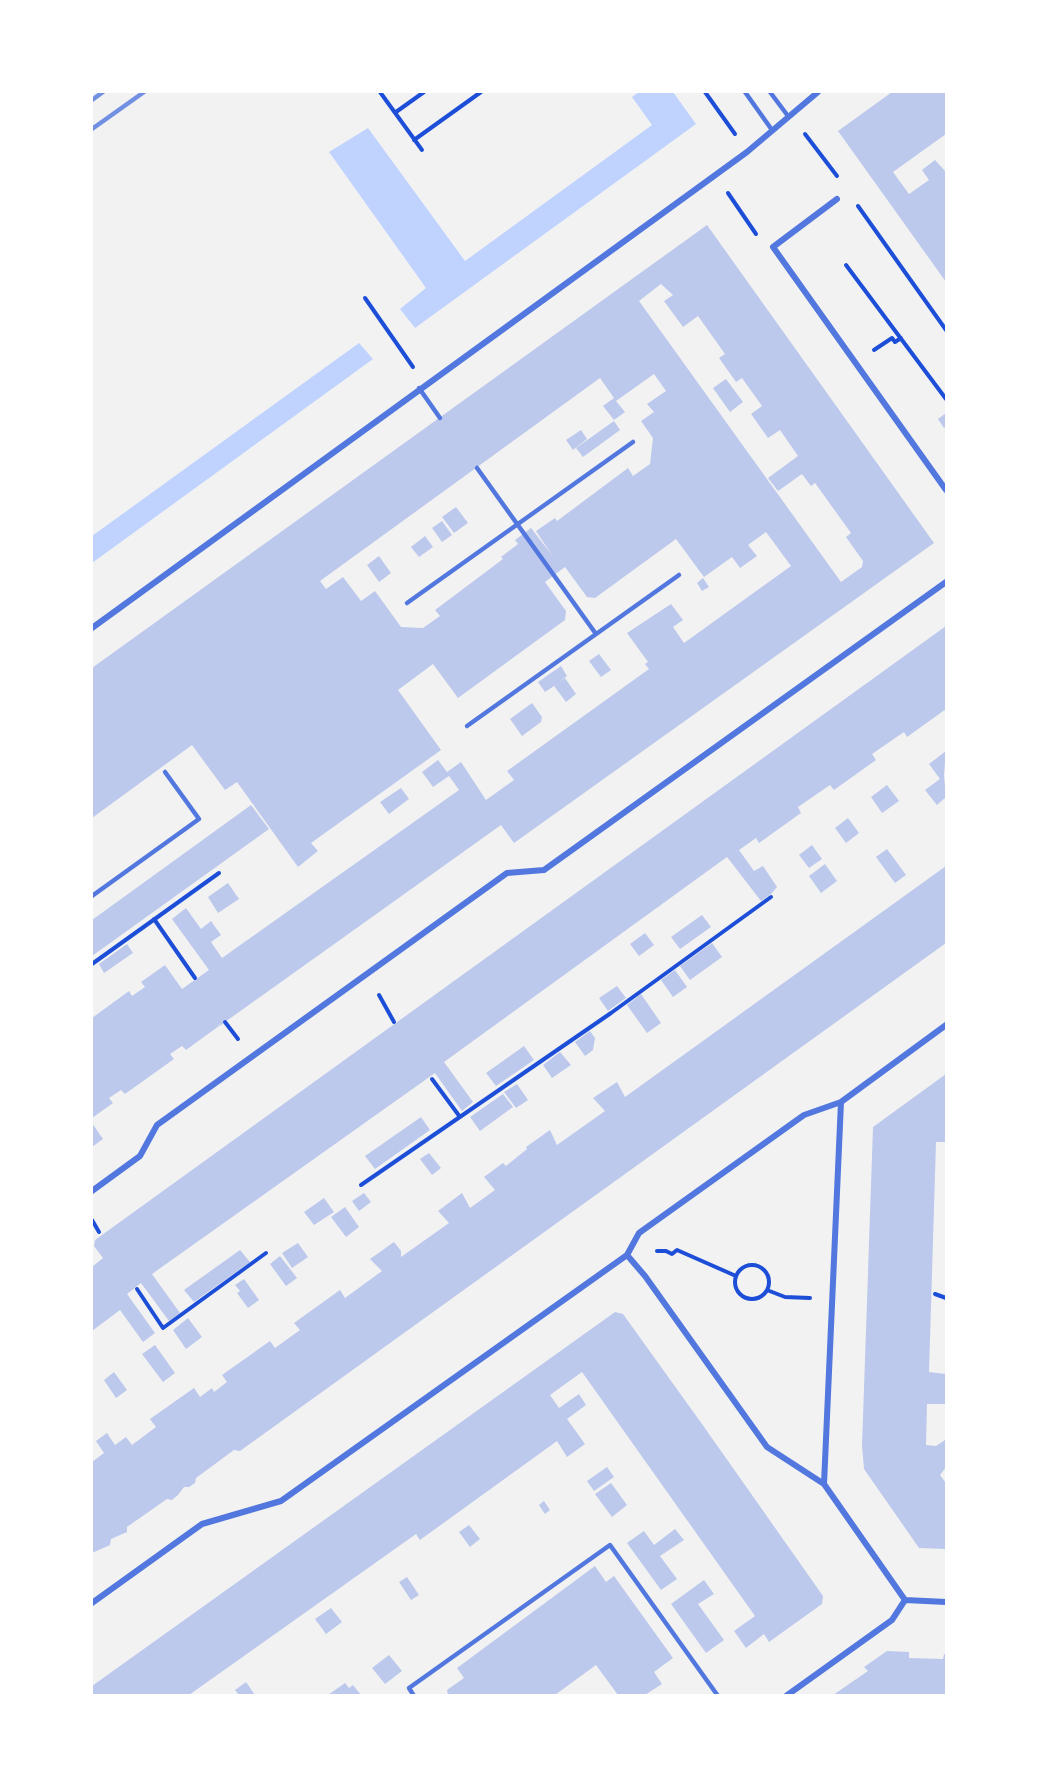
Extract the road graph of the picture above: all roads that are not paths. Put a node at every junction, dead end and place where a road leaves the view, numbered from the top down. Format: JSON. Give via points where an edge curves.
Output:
{"nodes":[{"id":1,"x":745,"y":92,"type":"edge"},
{"id":2,"x":770,"y":92,"type":"edge"},
{"id":3,"x":818,"y":92,"type":"edge"},
{"id":4,"x":788,"y":116,"type":"junction"},
{"id":5,"x":772,"y":130,"type":"junction"},
{"id":6,"x":837,"y":200,"type":"dead end"},
{"id":7,"x":422,"y":386,"type":"junction"},
{"id":8,"x":440,"y":418,"type":"dead end"},
{"id":9,"x":633,"y":442,"type":"dead end"},
{"id":10,"x":477,"y":468,"type":"dead end"},
{"id":11,"x":946,"y":490,"type":"edge"},
{"id":12,"x":517,"y":525,"type":"junction"},
{"id":13,"x":679,"y":575,"type":"dead end"},
{"id":14,"x":946,"y":582,"type":"edge"},
{"id":15,"x":407,"y":603,"type":"dead end"},
{"id":16,"x":92,"y":628,"type":"edge"},
{"id":17,"x":596,"y":634,"type":"junction"},
{"id":18,"x":467,"y":726,"type":"dead end"},
{"id":19,"x":165,"y":772,"type":"dead end"},
{"id":20,"x":92,"y":896,"type":"edge"},
{"id":21,"x":946,"y":1025,"type":"edge"},
{"id":22,"x":841,"y":1101,"type":"junction"},
{"id":23,"x":92,"y":1191,"type":"edge"},
{"id":24,"x":627,"y":1254,"type":"junction"},
{"id":25,"x":824,"y":1484,"type":"junction"},
{"id":26,"x":905,"y":1600,"type":"junction"},
{"id":27,"x":946,"y":1602,"type":"edge"},
{"id":28,"x":92,"y":1603,"type":"edge"},
{"id":29,"x":414,"y":1695,"type":"edge"},
{"id":30,"x":718,"y":1695,"type":"edge"},
{"id":31,"x":786,"y":1695,"type":"edge"}],
"edges":[{"from":1,"to":5,"type":"lane"},
{"from":2,"to":4,"type":"lane"},
{"from":3,"to":4,"type":"street"},
{"from":4,"to":5,"type":"street"},
{"from":5,"to":7,"type":"street","via":[[716,175]]},
{"from":6,"to":11,"type":"street","via":[[773,247]]},
{"from":7,"to":8,"type":"lane"},
{"from":7,"to":16,"type":"street"},
{"from":9,"to":12,"type":"lane"},
{"from":10,"to":12,"type":"lane"},
{"from":12,"to":15,"type":"lane"},
{"from":12,"to":17,"type":"lane"},
{"from":13,"to":17,"type":"lane"},
{"from":14,"to":23,"type":"street","via":[[544,870],[507,873],[156,1125],[140,1156]]},
{"from":17,"to":18,"type":"lane"},
{"from":19,"to":20,"type":"lane","via":[[199,819]]},
{"from":21,"to":22,"type":"street"},
{"from":22,"to":24,"type":"street","via":[[804,1115],[639,1233]]},
{"from":22,"to":25,"type":"street"},
{"from":24,"to":25,"type":"street","via":[[767,1447]]},
{"from":24,"to":28,"type":"street","via":[[281,1501],[202,1524]]},
{"from":25,"to":26,"type":"street"},
{"from":26,"to":27,"type":"street"},
{"from":26,"to":31,"type":"street","via":[[892,1620]]},
{"from":29,"to":30,"type":"lane","via":[[409,1688],[610,1545]]}]}
